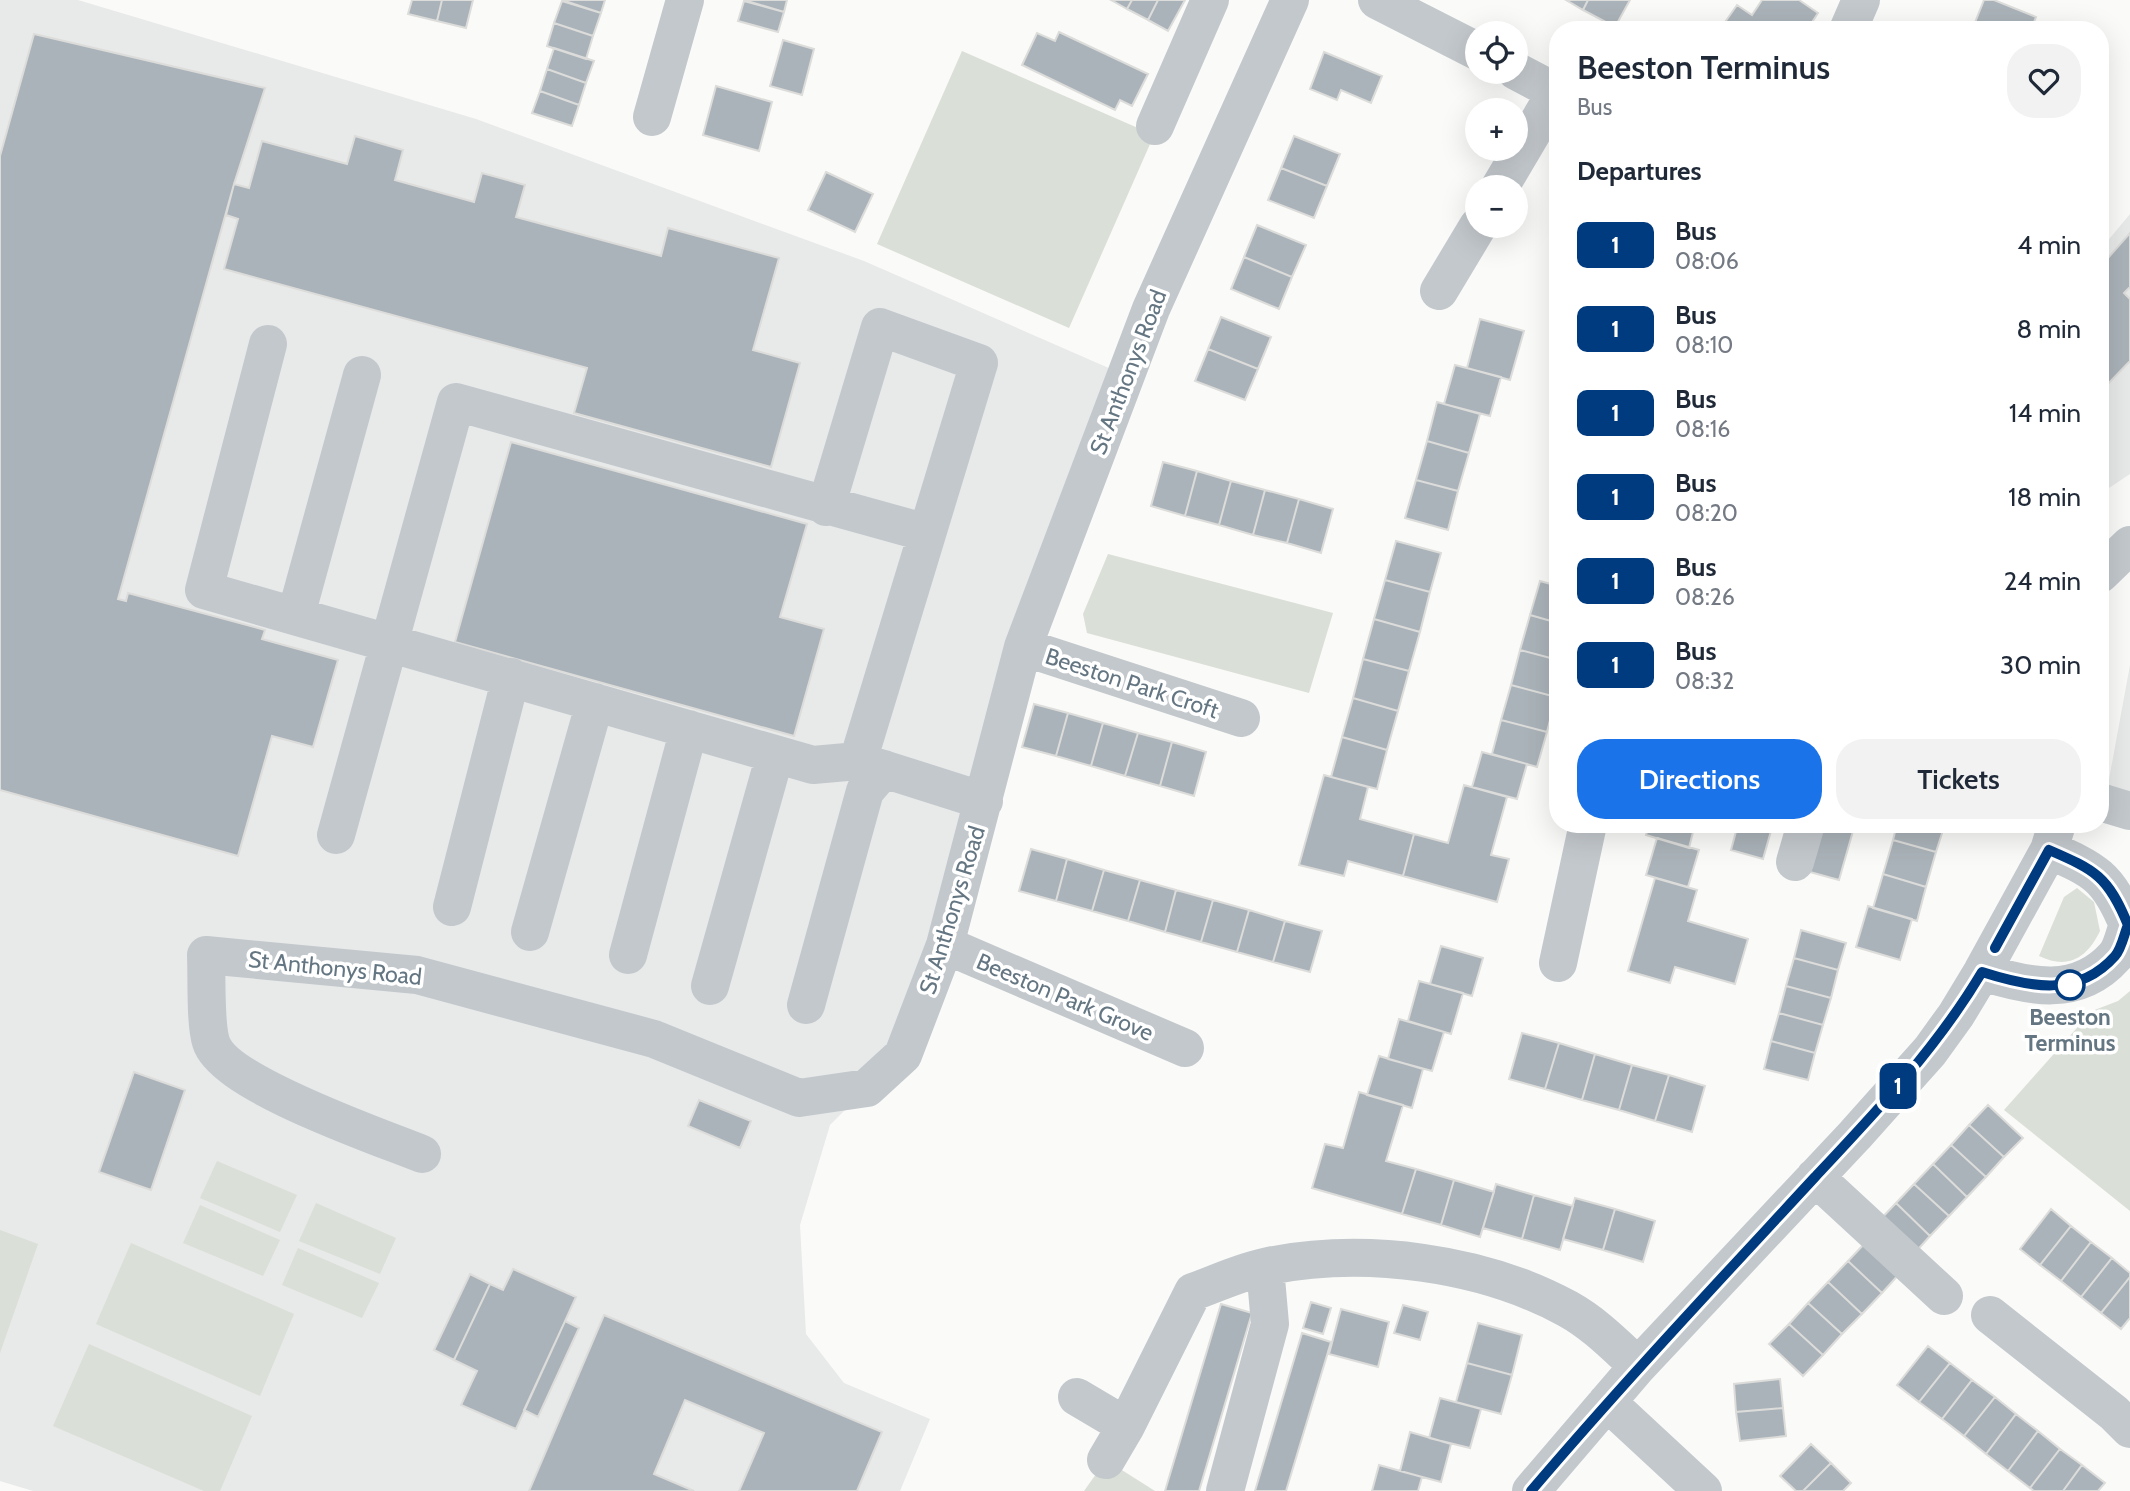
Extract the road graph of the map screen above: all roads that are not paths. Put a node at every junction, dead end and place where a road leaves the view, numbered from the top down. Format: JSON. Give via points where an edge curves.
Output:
{"nodes":[{"id":1,"x":685,"y":0,"type":"edge"},
{"id":2,"x":1210,"y":0,"type":"edge"},
{"id":3,"x":1290,"y":0,"type":"edge"},
{"id":4,"x":1377,"y":0,"type":"edge"},
{"id":5,"x":1861,"y":0,"type":"edge"},
{"id":6,"x":1852,"y":21,"type":"edge"},
{"id":7,"x":1465,"y":45,"type":"edge"},
{"id":8,"x":1528,"y":77,"type":"edge"},
{"id":9,"x":1549,"y":88,"type":"edge"},
{"id":10,"x":1549,"y":105,"type":"edge"},
{"id":11,"x":652,"y":117,"type":"dead end"},
{"id":12,"x":1156,"y":126,"type":"dead end"},
{"id":13,"x":1507,"y":175,"type":"edge"},
{"id":14,"x":1471,"y":238,"type":"edge"},
{"id":15,"x":1440,"y":291,"type":"dead end"},
{"id":16,"x":268,"y":344,"type":"dead end"},
{"id":17,"x":362,"y":375,"type":"dead end"},
{"id":18,"x":826,"y":507,"type":"junction"},
{"id":19,"x":927,"y":533,"type":"junction"},
{"id":20,"x":2130,"y":545,"type":"edge"},
{"id":21,"x":2109,"y":565,"type":"edge"},
{"id":22,"x":296,"y":615,"type":"junction"},
{"id":23,"x":390,"y":642,"type":"junction"},
{"id":24,"x":1023,"y":647,"type":"junction"},
{"id":25,"x":511,"y":677,"type":"junction"},
{"id":26,"x":595,"y":702,"type":"junction"},
{"id":27,"x":1241,"y":718,"type":"dead end"},
{"id":28,"x":689,"y":729,"type":"junction"},
{"id":29,"x":775,"y":755,"type":"junction"},
{"id":30,"x":871,"y":765,"type":"junction"},
{"id":31,"x":984,"y":801,"type":"junction"},
{"id":32,"x":2109,"y":805,"type":"edge"},
{"id":33,"x":2130,"y":811,"type":"edge"},
{"id":34,"x":1586,"y":833,"type":"edge"},
{"id":35,"x":1803,"y":833,"type":"edge"},
{"id":36,"x":336,"y":835,"type":"dead end"},
{"id":37,"x":2053,"y":837,"type":"edge"},
{"id":38,"x":1795,"y":862,"type":"dead end"},
{"id":39,"x":452,"y":907,"type":"dead end"},
{"id":40,"x":530,"y":932,"type":"dead end"},
{"id":41,"x":945,"y":946,"type":"junction"},
{"id":42,"x":628,"y":955,"type":"dead end"},
{"id":43,"x":1558,"y":963,"type":"dead end"},
{"id":44,"x":1982,"y":972,"type":"junction"},
{"id":45,"x":710,"y":985,"type":"dead end"},
{"id":46,"x":806,"y":1006,"type":"dead end"},
{"id":47,"x":1185,"y":1048,"type":"dead end"},
{"id":48,"x":422,"y":1154,"type":"dead end"},
{"id":49,"x":1815,"y":1177,"type":"junction"},
{"id":50,"x":1265,"y":1267,"type":"junction"},
{"id":51,"x":1944,"y":1296,"type":"dead end"},
{"id":52,"x":1990,"y":1315,"type":"dead end"},
{"id":53,"x":1638,"y":1366,"type":"junction"},
{"id":54,"x":1077,"y":1397,"type":"dead end"},
{"id":55,"x":1607,"y":1402,"type":"junction"},
{"id":56,"x":1126,"y":1426,"type":"junction"},
{"id":57,"x":2130,"y":1429,"type":"edge"},
{"id":58,"x":1106,"y":1460,"type":"dead end"},
{"id":59,"x":1225,"y":1491,"type":"edge"},
{"id":60,"x":1531,"y":1491,"type":"edge"},
{"id":61,"x":1703,"y":1491,"type":"edge"}],
"edges":[{"from":1,"to":11,"type":"street"},
{"from":2,"to":12,"type":"street"},
{"from":3,"to":24,"type":"street","name":"St Anthonys Road","via":[[1150,309]]},
{"from":4,"to":7,"type":"street"},
{"from":5,"to":6,"type":"street"},
{"from":8,"to":9,"type":"street"},
{"from":10,"to":13,"type":"street"},
{"from":14,"to":15,"type":"street"},
{"from":16,"to":22,"type":"street","via":[[204,590]]},
{"from":17,"to":22,"type":"street"},
{"from":18,"to":19,"type":"street"},
{"from":18,"to":19,"type":"street","via":[[880,327],[979,363]]},
{"from":18,"to":23,"type":"street","via":[[456,402]]},
{"from":19,"to":30,"type":"street"},
{"from":20,"to":21,"type":"street"},
{"from":22,"to":23,"type":"street"},
{"from":23,"to":25,"type":"street"},
{"from":23,"to":36,"type":"street"},
{"from":24,"to":27,"type":"street","name":"Beeston Park Croft"},
{"from":24,"to":31,"type":"street","name":"St Anthonys Road"},
{"from":25,"to":26,"type":"street"},
{"from":25,"to":39,"type":"street"},
{"from":26,"to":28,"type":"street"},
{"from":26,"to":40,"type":"street"},
{"from":28,"to":29,"type":"street"},
{"from":28,"to":42,"type":"street"},
{"from":29,"to":30,"type":"street","via":[[813,765]]},
{"from":29,"to":45,"type":"street"},
{"from":30,"to":31,"type":"street"},
{"from":30,"to":46,"type":"street"},
{"from":31,"to":41,"type":"street","name":"St Anthonys Road"},
{"from":32,"to":33,"type":"street"},
{"from":34,"to":43,"type":"street"},
{"from":35,"to":38,"type":"street"},
{"from":37,"to":44,"type":"street"},
{"from":37,"to":44,"type":"street","via":[[2116,896],[2128,925],[2117,954],[2070,985],[2022,985]]},
{"from":41,"to":47,"type":"street","name":"Beeston Park Grove"},
{"from":41,"to":48,"type":"street","name":"St Anthonys Road","via":[[904,1055],[867,1088],[799,1098],[654,1039],[416,975],[206,955],[211,1043],[232,1068],[276,1094]]},
{"from":44,"to":49,"type":"street","via":[[1930,1051]]},
{"from":49,"to":51,"type":"street"},
{"from":49,"to":53,"type":"street"},
{"from":50,"to":53,"type":"street","via":[[1309,1259],[1429,1262],[1535,1293],[1570,1310]]},
{"from":50,"to":56,"type":"street","via":[[1193,1292]]},
{"from":50,"to":59,"type":"street","via":[[1270,1324]]},
{"from":52,"to":57,"type":"street"},
{"from":53,"to":55,"type":"street"},
{"from":54,"to":56,"type":"street"},
{"from":55,"to":60,"type":"street"},
{"from":55,"to":61,"type":"street"},
{"from":56,"to":58,"type":"street"}]}
